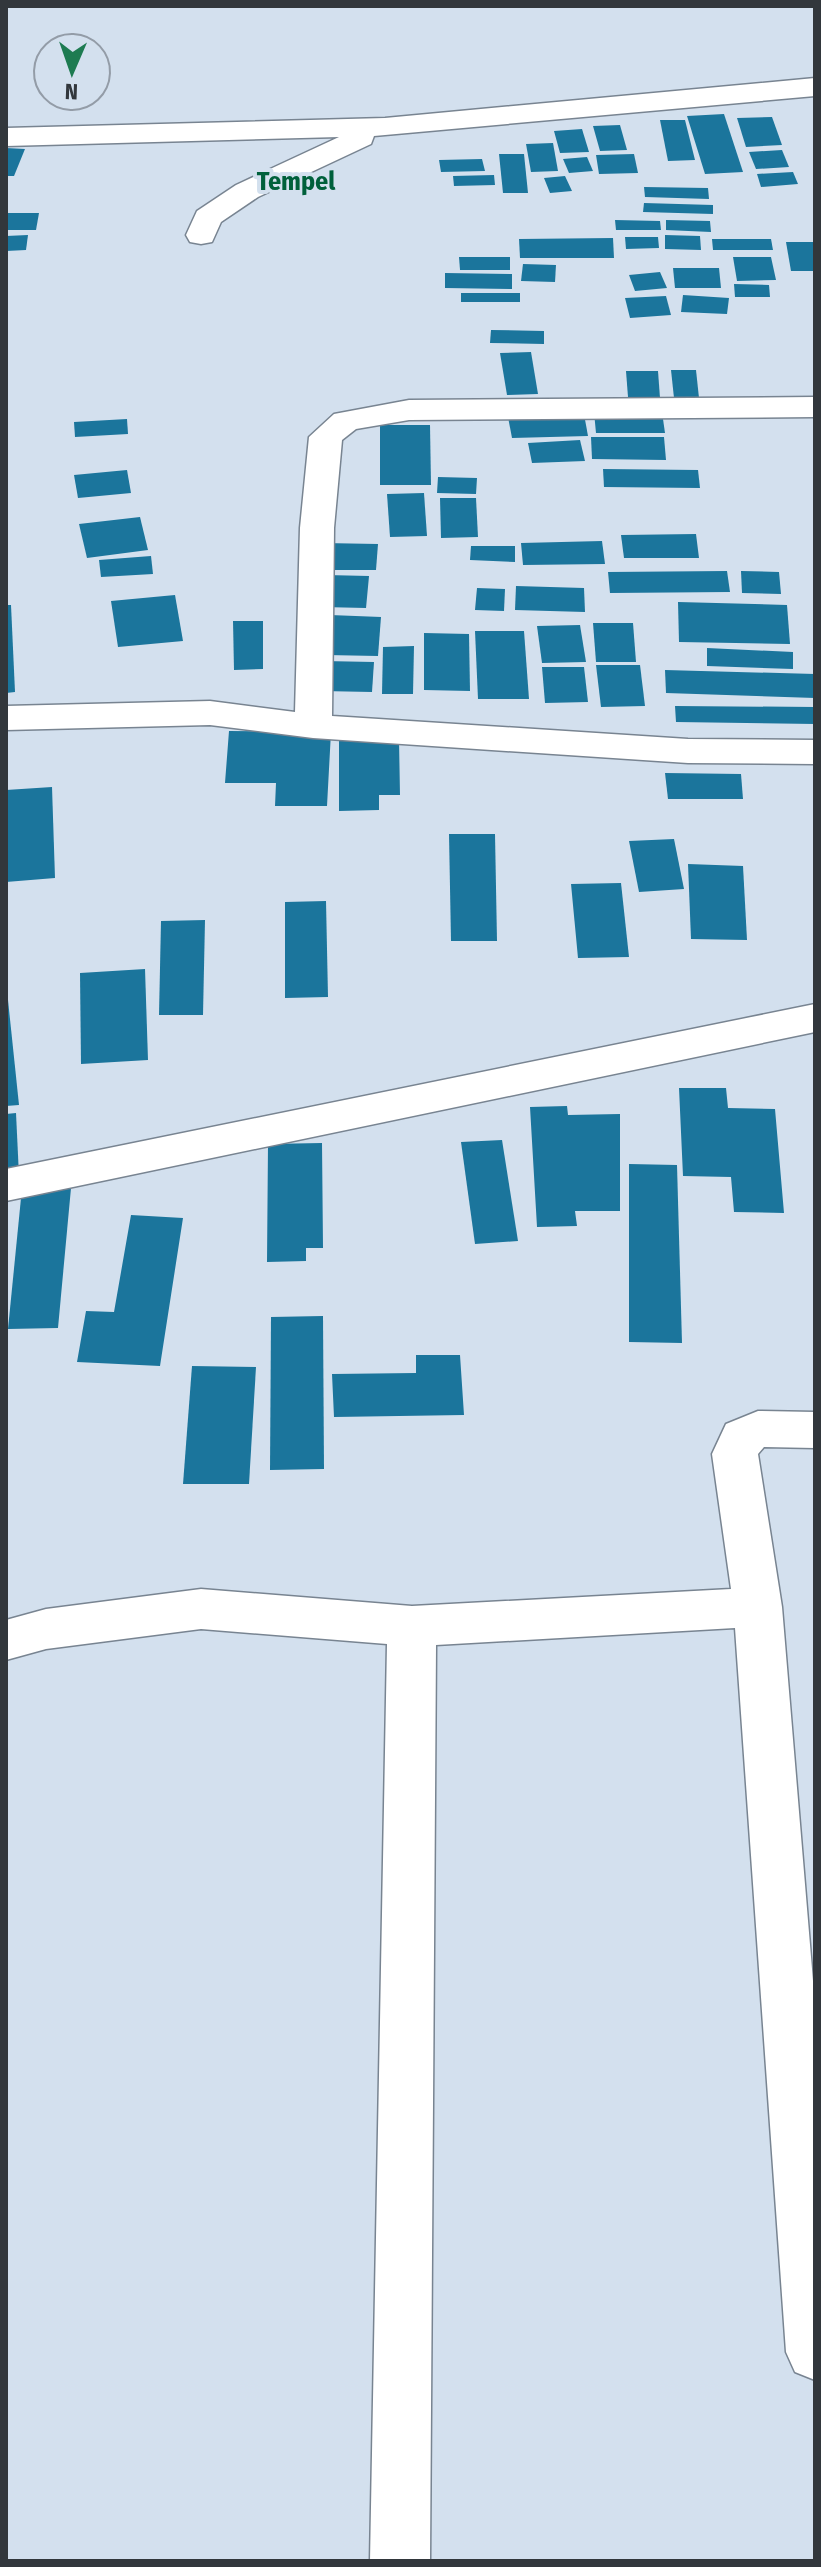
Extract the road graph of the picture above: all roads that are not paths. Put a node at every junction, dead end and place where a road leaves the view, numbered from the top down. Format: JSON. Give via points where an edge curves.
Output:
{"nodes":[{"id":1,"x":815,"y":87,"type":"edge"},
{"id":2,"x":385,"y":127,"type":"junction"},
{"id":3,"x":6,"y":137,"type":"edge"},
{"id":4,"x":201,"y":235,"type":"dead end"},
{"id":5,"x":815,"y":407,"type":"edge"},
{"id":6,"x":6,"y":718,"type":"edge"},
{"id":7,"x":313,"y":726,"type":"junction"},
{"id":8,"x":815,"y":752,"type":"edge"},
{"id":9,"x":815,"y":1018,"type":"edge"},
{"id":10,"x":6,"y":1185,"type":"edge"},
{"id":11,"x":815,"y":1430,"type":"edge"},
{"id":12,"x":758,"y":1607,"type":"junction"},
{"id":13,"x":412,"y":1626,"type":"junction"},
{"id":14,"x":6,"y":1640,"type":"edge"},
{"id":15,"x":815,"y":2352,"type":"edge"},
{"id":16,"x":400,"y":2561,"type":"edge"}],
"edges":[{"from":1,"to":2,"type":"street"},
{"from":2,"to":3,"type":"street"},
{"from":2,"to":4,"type":"street","via":[[247,191],[208,217]]},
{"from":5,"to":7,"type":"street","via":[[409,410],[346,421],[326,437],[317,528]]},
{"from":6,"to":7,"type":"street","via":[[210,713]]},
{"from":7,"to":8,"type":"street","via":[[688,751]]},
{"from":9,"to":10,"type":"street"},
{"from":11,"to":12,"type":"street","via":[[758,1429],[742,1437],[735,1454]]},
{"from":12,"to":13,"type":"street"},
{"from":12,"to":15,"type":"street"},
{"from":13,"to":14,"type":"street","via":[[201,1609],[46,1629]]},
{"from":13,"to":16,"type":"street"}]}
